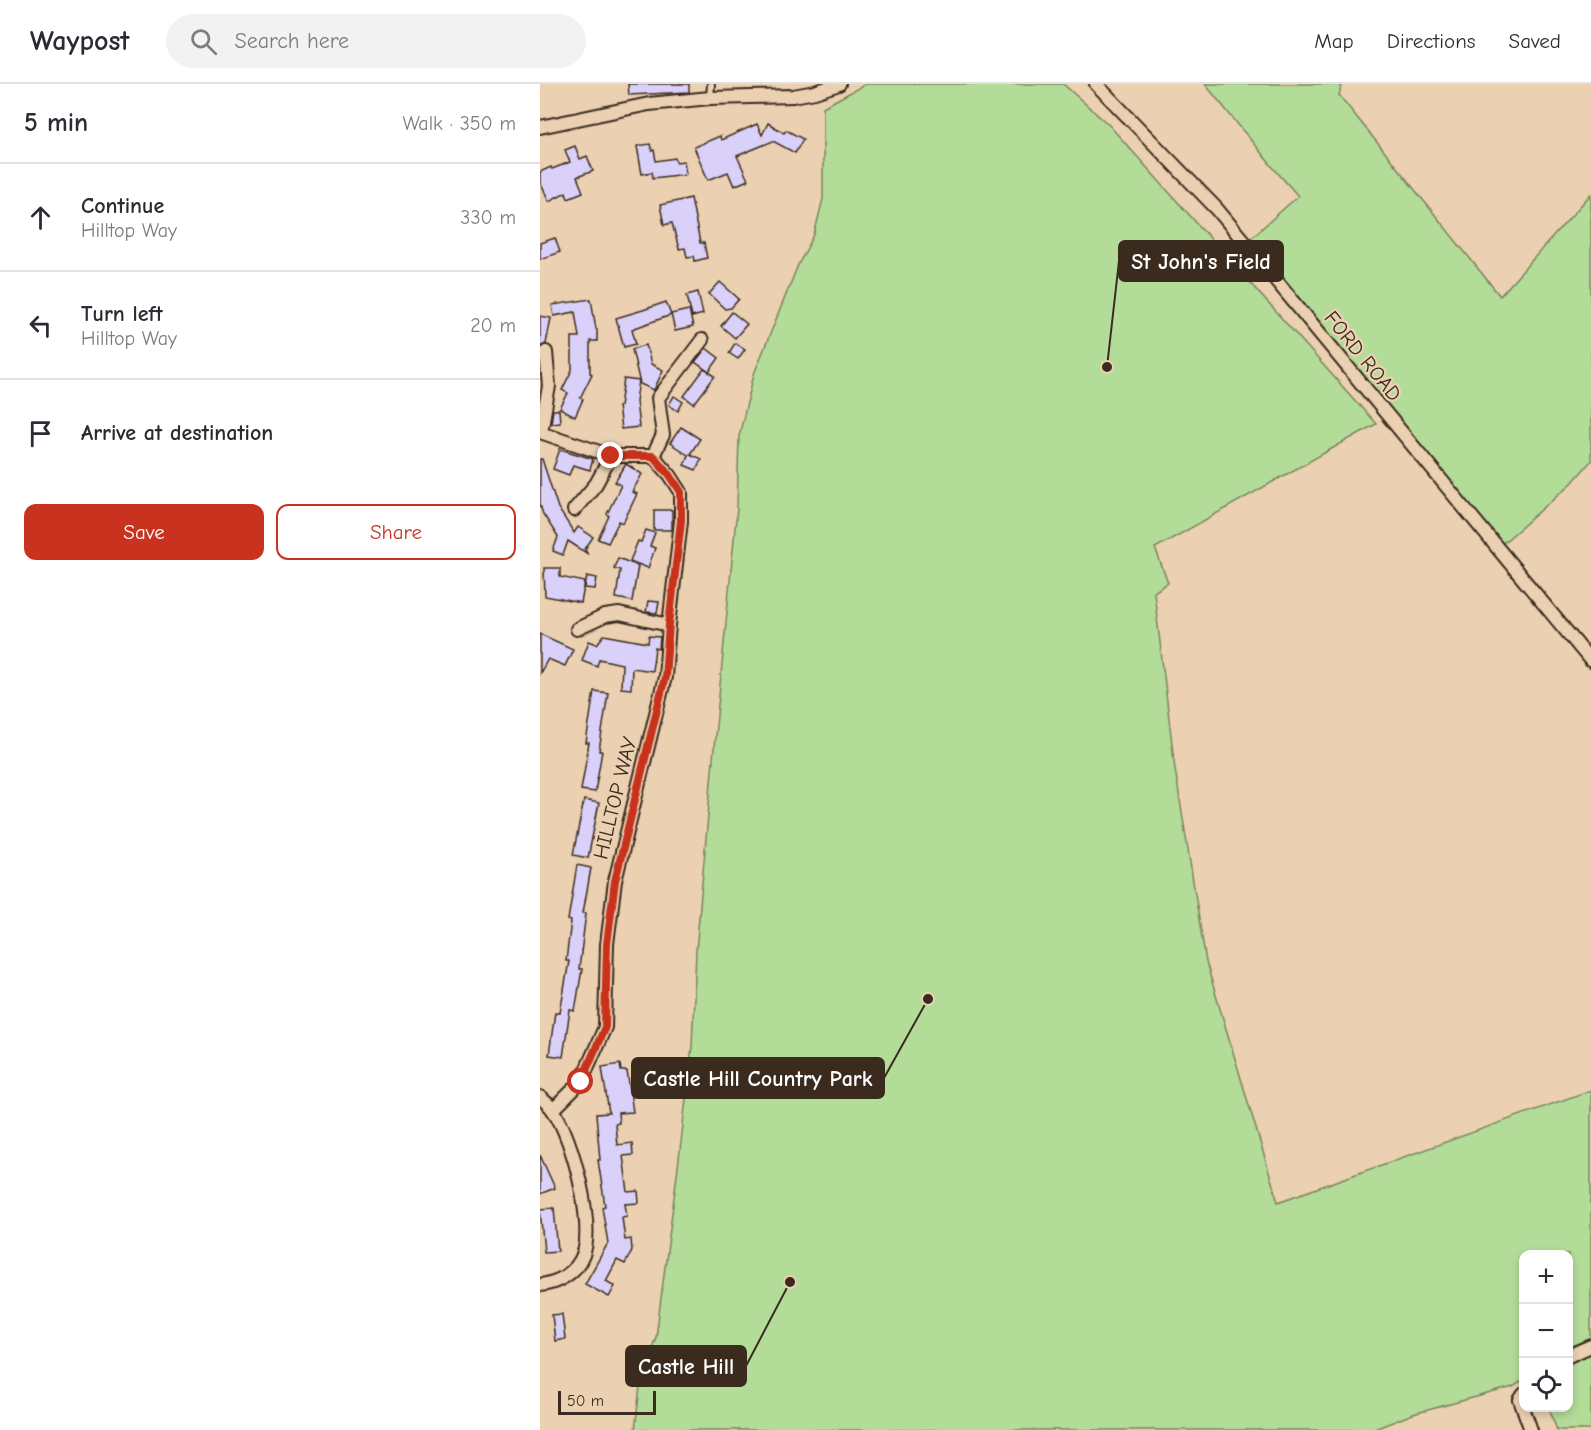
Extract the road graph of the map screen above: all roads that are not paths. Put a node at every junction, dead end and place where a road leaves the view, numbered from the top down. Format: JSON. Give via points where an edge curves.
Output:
{"nodes":[{"id":1,"x":711,"y":84,"type":"edge"},
{"id":2,"x":839,"y":84,"type":"edge"},
{"id":3,"x":1096,"y":84,"type":"edge"},
{"id":4,"x":710,"y":98,"type":"junction"},
{"id":5,"x":540,"y":127,"type":"edge"},
{"id":6,"x":702,"y":340,"type":"dead end"},
{"id":7,"x":546,"y":352,"type":"dead end"},
{"id":8,"x":541,"y":432,"type":"edge"},
{"id":9,"x":611,"y":456,"type":"junction"},
{"id":10,"x":653,"y":456,"type":"junction"},
{"id":11,"x":574,"y":510,"type":"dead end"},
{"id":12,"x":669,"y":625,"type":"junction"},
{"id":13,"x":577,"y":628,"type":"dead end"},
{"id":14,"x":1591,"y":661,"type":"edge"},
{"id":15,"x":540,"y":1096,"type":"edge"},
{"id":16,"x":553,"y":1110,"type":"junction"},
{"id":17,"x":540,"y":1285,"type":"edge"},
{"id":18,"x":1591,"y":1346,"type":"edge"},
{"id":19,"x":1573,"y":1354,"type":"edge"},
{"id":20,"x":1524,"y":1412,"type":"edge"},
{"id":21,"x":1531,"y":1430,"type":"edge"}],
"edges":[{"from":1,"to":4,"type":"lane"},
{"from":2,"to":4,"type":"street","via":[[793,96]]},
{"from":3,"to":14,"type":"street","name":"FORD ROAD","via":[[1216,209]]},
{"from":4,"to":5,"type":"street","via":[[649,104]]},
{"from":6,"to":10,"type":"street","via":[[658,398],[663,435]]},
{"from":7,"to":8,"type":"street","via":[[549,386]]},
{"from":8,"to":9,"type":"street"},
{"from":9,"to":10,"type":"street"},
{"from":9,"to":11,"type":"street"},
{"from":10,"to":12,"type":"street","name":"HILLTOP WAY","via":[[681,492]]},
{"from":12,"to":13,"type":"street","via":[[619,614]]},
{"from":12,"to":16,"type":"street","name":"HILLTOP WAY","via":[[665,677],[615,881],[607,944],[605,1027],[581,1082]]},
{"from":15,"to":16,"type":"street"},
{"from":16,"to":17,"type":"street","via":[[576,1166],[587,1236],[583,1256],[569,1274]]},
{"from":18,"to":19,"type":"street"},
{"from":20,"to":21,"type":"street"}]}
